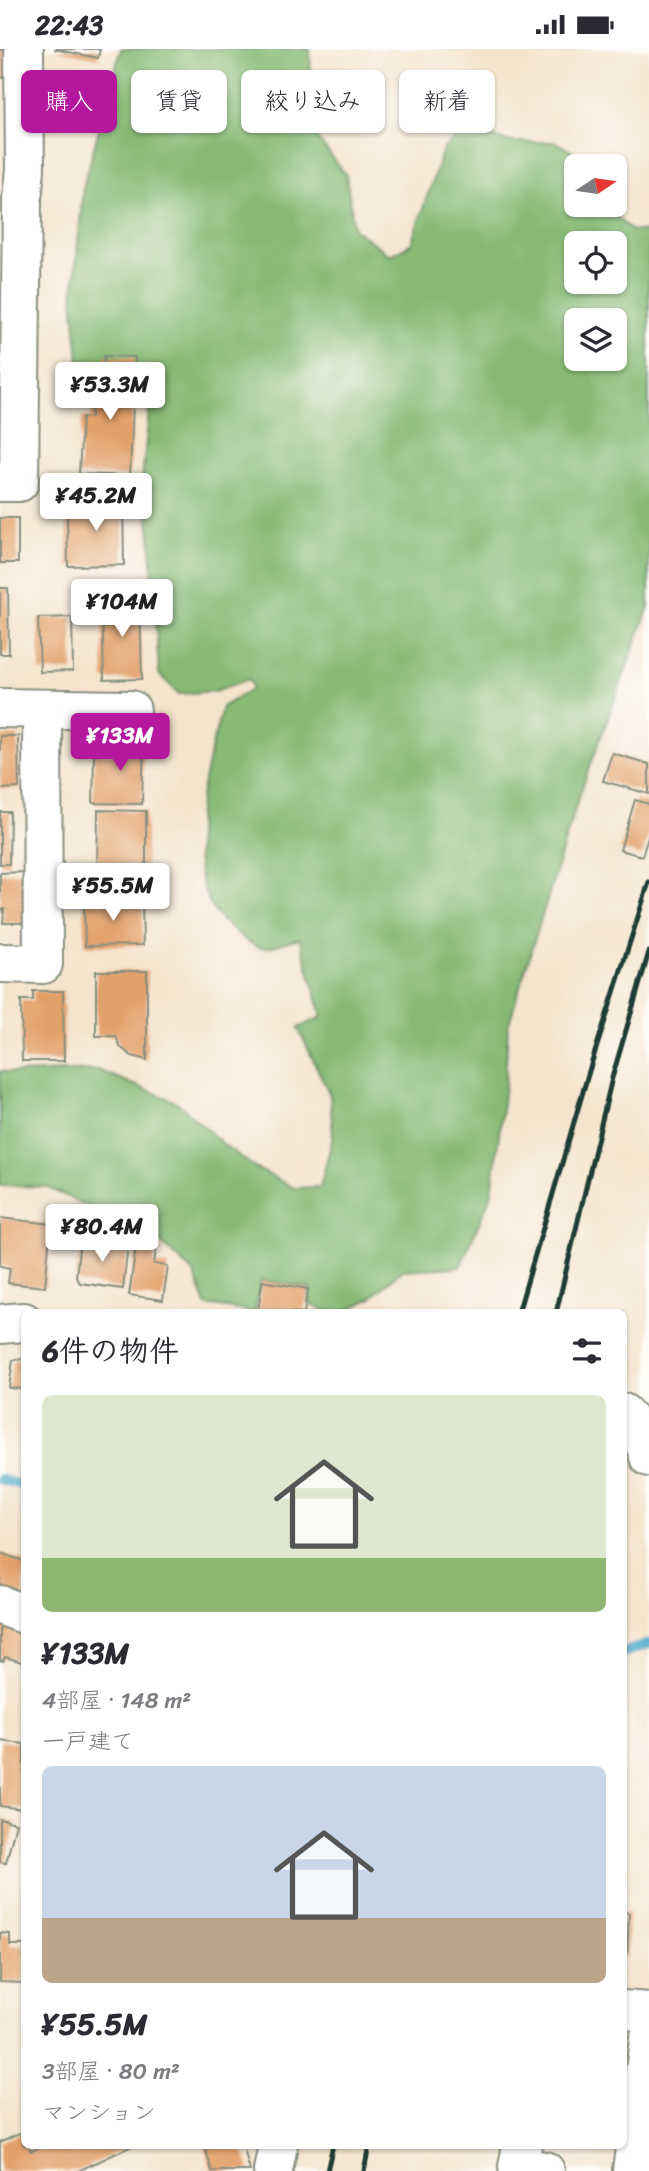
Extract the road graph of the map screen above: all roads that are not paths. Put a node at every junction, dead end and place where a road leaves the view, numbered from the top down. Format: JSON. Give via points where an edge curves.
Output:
{"nodes":[{"id":1,"x":24,"y":49,"type":"edge"},
{"id":2,"x":11,"y":268,"type":"edge"},
{"id":3,"x":0,"y":482,"type":"edge"},
{"id":4,"x":0,"y":708,"type":"edge"},
{"id":5,"x":42,"y":709,"type":"junction"},
{"id":6,"x":131,"y":711,"type":"dead end"},
{"id":7,"x":0,"y":963,"type":"edge"},
{"id":8,"x":21,"y":1322,"type":"edge"},
{"id":9,"x":0,"y":1324,"type":"edge"},
{"id":10,"x":627,"y":1417,"type":"edge"},
{"id":11,"x":648,"y":1443,"type":"edge"},
{"id":12,"x":0,"y":1605,"type":"edge"},
{"id":13,"x":21,"y":1613,"type":"edge"},
{"id":14,"x":627,"y":2010,"type":"edge"},
{"id":15,"x":649,"y":2012,"type":"edge"},
{"id":16,"x":649,"y":2039,"type":"edge"},
{"id":17,"x":277,"y":2149,"type":"edge"},
{"id":18,"x":521,"y":2149,"type":"edge"},
{"id":19,"x":273,"y":2171,"type":"edge"},
{"id":20,"x":545,"y":2171,"type":"edge"},
{"id":21,"x":632,"y":2171,"type":"edge"}],
"edges":[{"from":1,"to":2,"type":"street","via":[[25,169]]},
{"from":2,"to":3,"type":"street","via":[[19,482]]},
{"from":4,"to":5,"type":"street"},
{"from":5,"to":6,"type":"street"},
{"from":5,"to":7,"type":"street","via":[[43,964]]},
{"from":8,"to":9,"type":"street"},
{"from":10,"to":11,"type":"street"},
{"from":12,"to":13,"type":"street"},
{"from":14,"to":15,"type":"street"},
{"from":16,"to":21,"type":"street"},
{"from":17,"to":19,"type":"street"},
{"from":18,"to":20,"type":"street","via":[[518,2167]]}]}
